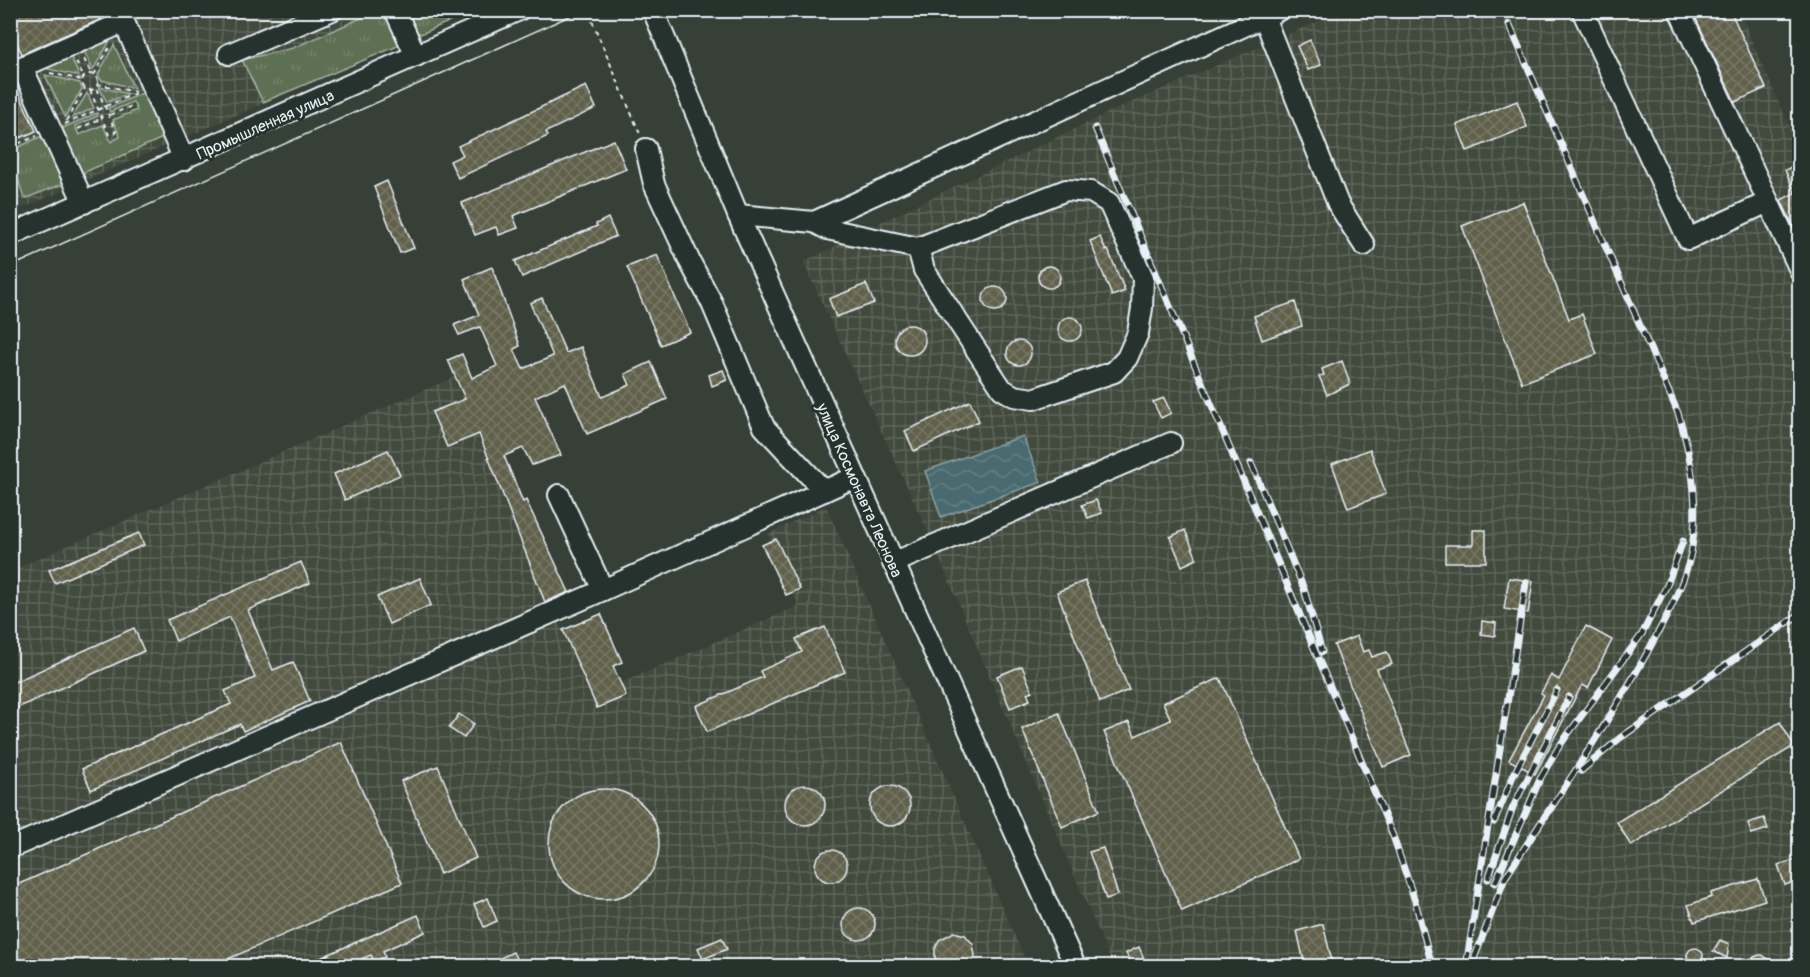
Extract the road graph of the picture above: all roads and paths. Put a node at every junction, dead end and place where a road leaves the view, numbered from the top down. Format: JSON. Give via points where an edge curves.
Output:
{"nodes":[{"id":1,"x":332,"y":10,"type":"edge"},
{"id":2,"x":395,"y":10,"type":"edge"},
{"id":3,"x":519,"y":10,"type":"edge"},
{"id":4,"x":601,"y":10,"type":"edge"},
{"id":5,"x":653,"y":10,"type":"edge"},
{"id":6,"x":1582,"y":10,"type":"edge"},
{"id":7,"x":1679,"y":10,"type":"edge"},
{"id":8,"x":1271,"y":14,"type":"edge"},
{"id":9,"x":110,"y":47,"type":"dead end"},
{"id":10,"x":229,"y":54,"type":"dead end"},
{"id":11,"x":416,"y":56,"type":"junction"},
{"id":12,"x":41,"y":71,"type":"dead end"},
{"id":13,"x":94,"y":75,"type":"junction"},
{"id":14,"x":82,"y":80,"type":"junction"},
{"id":15,"x":134,"y":81,"type":"dead end"},
{"id":16,"x":97,"y":85,"type":"junction"},
{"id":17,"x":85,"y":88,"type":"junction"},
{"id":18,"x":90,"y":90,"type":"junction"},
{"id":19,"x":138,"y":92,"type":"junction"},
{"id":20,"x":132,"y":106,"type":"dead end"},
{"id":21,"x":105,"y":107,"type":"junction"},
{"id":22,"x":98,"y":110,"type":"junction"},
{"id":23,"x":109,"y":116,"type":"junction"},
{"id":24,"x":102,"y":118,"type":"junction"},
{"id":25,"x":78,"y":129,"type":"dead end"},
{"id":26,"x":646,"y":149,"type":"joint"},
{"id":27,"x":184,"y":160,"type":"junction"},
{"id":28,"x":1768,"y":202,"type":"junction"},
{"id":29,"x":84,"y":203,"type":"junction"},
{"id":30,"x":738,"y":215,"type":"junction"},
{"id":31,"x":814,"y":222,"type":"junction"},
{"id":32,"x":12,"y":231,"type":"edge"},
{"id":33,"x":1364,"y":245,"type":"dead end"},
{"id":34,"x":918,"y":248,"type":"junction"},
{"id":35,"x":1800,"y":270,"type":"edge"},
{"id":36,"x":1171,"y":443,"type":"dead end"},
{"id":37,"x":855,"y":477,"type":"junction"},
{"id":38,"x":824,"y":491,"type":"junction"},
{"id":39,"x":559,"y":495,"type":"dead end"},
{"id":40,"x":892,"y":563,"type":"junction"},
{"id":41,"x":603,"y":590,"type":"junction"},
{"id":42,"x":10,"y":848,"type":"edge"},
{"id":43,"x":1075,"y":966,"type":"edge"}],
"edges":[{"from":1,"to":10,"type":"street"},
{"from":2,"to":11,"type":"street"},
{"from":3,"to":11,"type":"street","name":"Промышленная улица"},
{"from":4,"to":26,"type":"path","via":[[590,16]]},
{"from":5,"to":30,"type":"street","name":"улица Космонавта Леонова"},
{"from":6,"to":28,"type":"street","via":[[1688,239]]},
{"from":7,"to":28,"type":"street"},
{"from":8,"to":31,"type":"street"},
{"from":8,"to":33,"type":"street","via":[[1338,204]]},
{"from":9,"to":13,"type":"path"},
{"from":11,"to":27,"type":"street","name":"Промышленная улица"},
{"from":12,"to":14,"type":"path"},
{"from":13,"to":14,"type":"path","via":[[86,75]]},
{"from":13,"to":16,"type":"path"},
{"from":14,"to":17,"type":"path"},
{"from":15,"to":19,"type":"path"},
{"from":16,"to":18,"type":"path"},
{"from":16,"to":19,"type":"path"},
{"from":16,"to":21,"type":"path"},
{"from":17,"to":18,"type":"path"},
{"from":17,"to":22,"type":"path","via":[[65,124]]},
{"from":18,"to":22,"type":"path"},
{"from":19,"to":21,"type":"path"},
{"from":20,"to":23,"type":"path"},
{"from":21,"to":22,"type":"path"},
{"from":21,"to":23,"type":"path"},
{"from":22,"to":24,"type":"path"},
{"from":23,"to":24,"type":"path","via":[[116,132],[109,135]]},
{"from":24,"to":25,"type":"path"},
{"from":26,"to":38,"type":"street","via":[[654,184],[711,302],[764,427]]},
{"from":27,"to":29,"type":"street","name":"Промышленная улица"},
{"from":27,"to":29,"type":"street","via":[[124,22],[22,66]]},
{"from":28,"to":35,"type":"street"},
{"from":29,"to":32,"type":"street","name":"Промышленная улица"},
{"from":30,"to":31,"type":"street"},
{"from":30,"to":37,"type":"street","name":"улица Космонавта Леонова"},
{"from":31,"to":34,"type":"street","via":[[827,229]]},
{"from":34,"to":34,"type":"street","via":[[924,270],[1002,389],[1014,396],[1033,399],[1114,372],[1127,358],[1139,325],[1143,278],[1109,203],[1091,192],[1066,190]]},
{"from":36,"to":40,"type":"street"},
{"from":37,"to":38,"type":"street"},
{"from":37,"to":40,"type":"street","name":"улица Космонавта Леонова"},
{"from":38,"to":41,"type":"street"},
{"from":39,"to":41,"type":"street"},
{"from":40,"to":43,"type":"street","name":"улица Космонавта Леонова"},
{"from":41,"to":42,"type":"street"}]}
